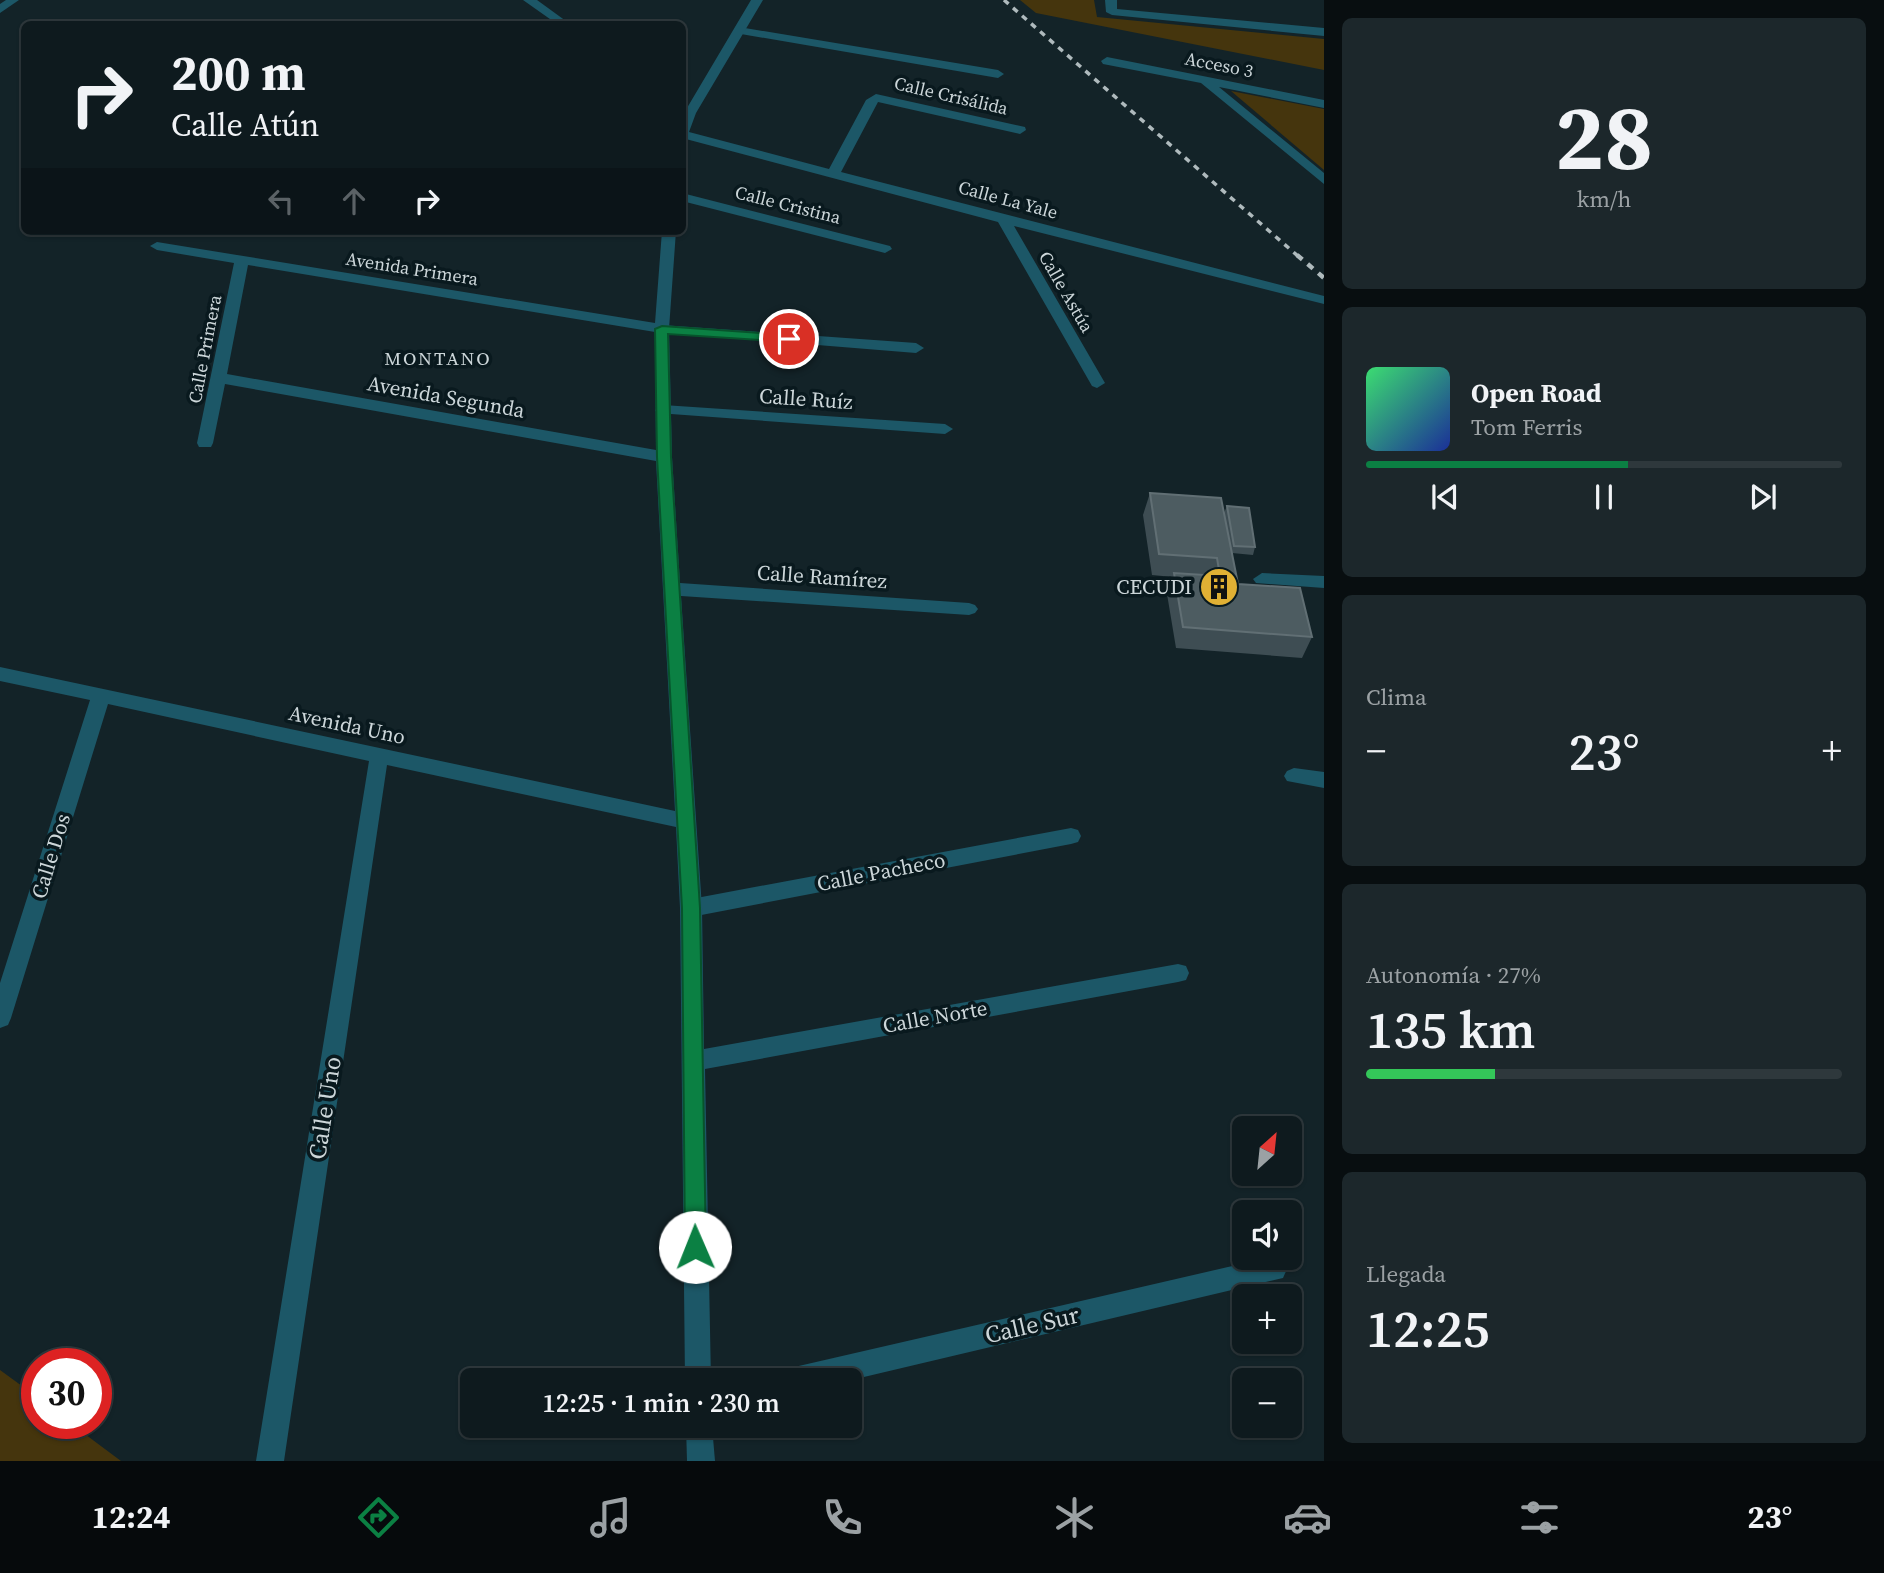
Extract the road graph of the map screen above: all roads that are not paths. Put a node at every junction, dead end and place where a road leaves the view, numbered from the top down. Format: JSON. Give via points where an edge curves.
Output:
{"nodes":[{"id":1,"x":13,"y":0,"type":"edge"},
{"id":2,"x":529,"y":0,"type":"edge"},
{"id":3,"x":757,"y":0,"type":"edge"},
{"id":4,"x":1111,"y":6,"type":"edge"},
{"id":5,"x":0,"y":10,"type":"edge"},
{"id":6,"x":560,"y":21,"type":"edge"},
{"id":7,"x":739,"y":31,"type":"junction"},
{"id":8,"x":1324,"y":32,"type":"edge"},
{"id":9,"x":1107,"y":61,"type":"dead end"},
{"id":10,"x":998,"y":74,"type":"dead end"},
{"id":11,"x":1204,"y":80,"type":"junction"},
{"id":12,"x":1324,"y":104,"type":"edge"},
{"id":13,"x":686,"y":111,"type":"edge"},
{"id":14,"x":1020,"y":130,"type":"dead end"},
{"id":15,"x":686,"y":135,"type":"edge"},
{"id":16,"x":834,"y":173,"type":"junction"},
{"id":17,"x":1324,"y":180,"type":"edge"},
{"id":18,"x":686,"y":199,"type":"edge"},
{"id":19,"x":1003,"y":219,"type":"junction"},
{"id":20,"x":669,"y":235,"type":"edge"},
{"id":21,"x":157,"y":246,"type":"dead end"},
{"id":22,"x":885,"y":249,"type":"dead end"},
{"id":23,"x":242,"y":261,"type":"junction"},
{"id":24,"x":1324,"y":300,"type":"edge"},
{"id":25,"x":662,"y":329,"type":"junction"},
{"id":26,"x":916,"y":348,"type":"dead end"},
{"id":27,"x":220,"y":378,"type":"junction"},
{"id":28,"x":1097,"y":383,"type":"dead end"},
{"id":29,"x":663,"y":410,"type":"junction"},
{"id":30,"x":945,"y":429,"type":"dead end"},
{"id":31,"x":205,"y":443,"type":"dead end"},
{"id":32,"x":664,"y":457,"type":"junction"},
{"id":33,"x":1262,"y":579,"type":"dead end"},
{"id":34,"x":1324,"y":582,"type":"edge"},
{"id":35,"x":672,"y":589,"type":"junction"},
{"id":36,"x":969,"y":609,"type":"dead end"},
{"id":37,"x":0,"y":674,"type":"edge"},
{"id":38,"x":102,"y":695,"type":"junction"},
{"id":39,"x":379,"y":756,"type":"junction"},
{"id":40,"x":1294,"y":776,"type":"dead end"},
{"id":41,"x":1324,"y":780,"type":"edge"},
{"id":42,"x":685,"y":821,"type":"junction"},
{"id":43,"x":1071,"y":835,"type":"dead end"},
{"id":44,"x":691,"y":908,"type":"junction"},
{"id":45,"x":1178,"y":973,"type":"dead end"},
{"id":46,"x":0,"y":1018,"type":"edge"},
{"id":47,"x":693,"y":1061,"type":"junction"},
{"id":48,"x":1269,"y":1270,"type":"edge"},
{"id":49,"x":698,"y":1368,"type":"edge"},
{"id":50,"x":846,"y":1368,"type":"edge"},
{"id":51,"x":700,"y":1438,"type":"edge"},
{"id":52,"x":270,"y":1461,"type":"edge"},
{"id":53,"x":701,"y":1461,"type":"edge"}],
"edges":[{"from":1,"to":5,"type":"street"},
{"from":2,"to":6,"type":"street"},
{"from":3,"to":7,"type":"street"},
{"from":4,"to":8,"type":"street"},
{"from":7,"to":10,"type":"street"},
{"from":7,"to":13,"type":"street"},
{"from":9,"to":11,"type":"street","name":"Acceso 3"},
{"from":11,"to":12,"type":"street","name":"Acceso 3"},
{"from":11,"to":17,"type":"street"},
{"from":14,"to":16,"type":"street","name":"Calle Crisálida","via":[[876,98]]},
{"from":15,"to":16,"type":"street","name":"Calle La Yale"},
{"from":16,"to":19,"type":"street","name":"Calle La Yale"},
{"from":18,"to":22,"type":"street","name":"Calle Cristina"},
{"from":19,"to":24,"type":"street","name":"Calle La Yale"},
{"from":19,"to":28,"type":"street","name":"Calle Astúa"},
{"from":20,"to":25,"type":"street"},
{"from":21,"to":23,"type":"street","name":"Avenida Primera"},
{"from":23,"to":25,"type":"street","name":"Avenida Primera"},
{"from":23,"to":27,"type":"street","name":"Calle Primera"},
{"from":25,"to":26,"type":"street","name":"Avenida Primera"},
{"from":25,"to":29,"type":"street"},
{"from":27,"to":31,"type":"street","name":"Calle Primera"},
{"from":27,"to":32,"type":"street","name":"Avenida Segunda"},
{"from":29,"to":30,"type":"street","name":"Calle Ruíz"},
{"from":29,"to":32,"type":"street"},
{"from":32,"to":35,"type":"street"},
{"from":33,"to":34,"type":"street"},
{"from":35,"to":36,"type":"street","name":"Calle Ramírez"},
{"from":35,"to":42,"type":"street"},
{"from":37,"to":38,"type":"street","name":"Avenida Uno"},
{"from":38,"to":39,"type":"street","name":"Avenida Uno"},
{"from":38,"to":46,"type":"street","name":"Calle Dos"},
{"from":39,"to":42,"type":"street","name":"Avenida Uno"},
{"from":39,"to":52,"type":"street","name":"Calle Uno"},
{"from":40,"to":41,"type":"street"},
{"from":42,"to":44,"type":"street"},
{"from":43,"to":44,"type":"street","name":"Calle Pacheco"},
{"from":44,"to":47,"type":"street"},
{"from":45,"to":47,"type":"street","name":"Calle Norte"},
{"from":47,"to":49,"type":"street"},
{"from":48,"to":50,"type":"street","name":"Calle Sur"},
{"from":51,"to":53,"type":"street"}]}
